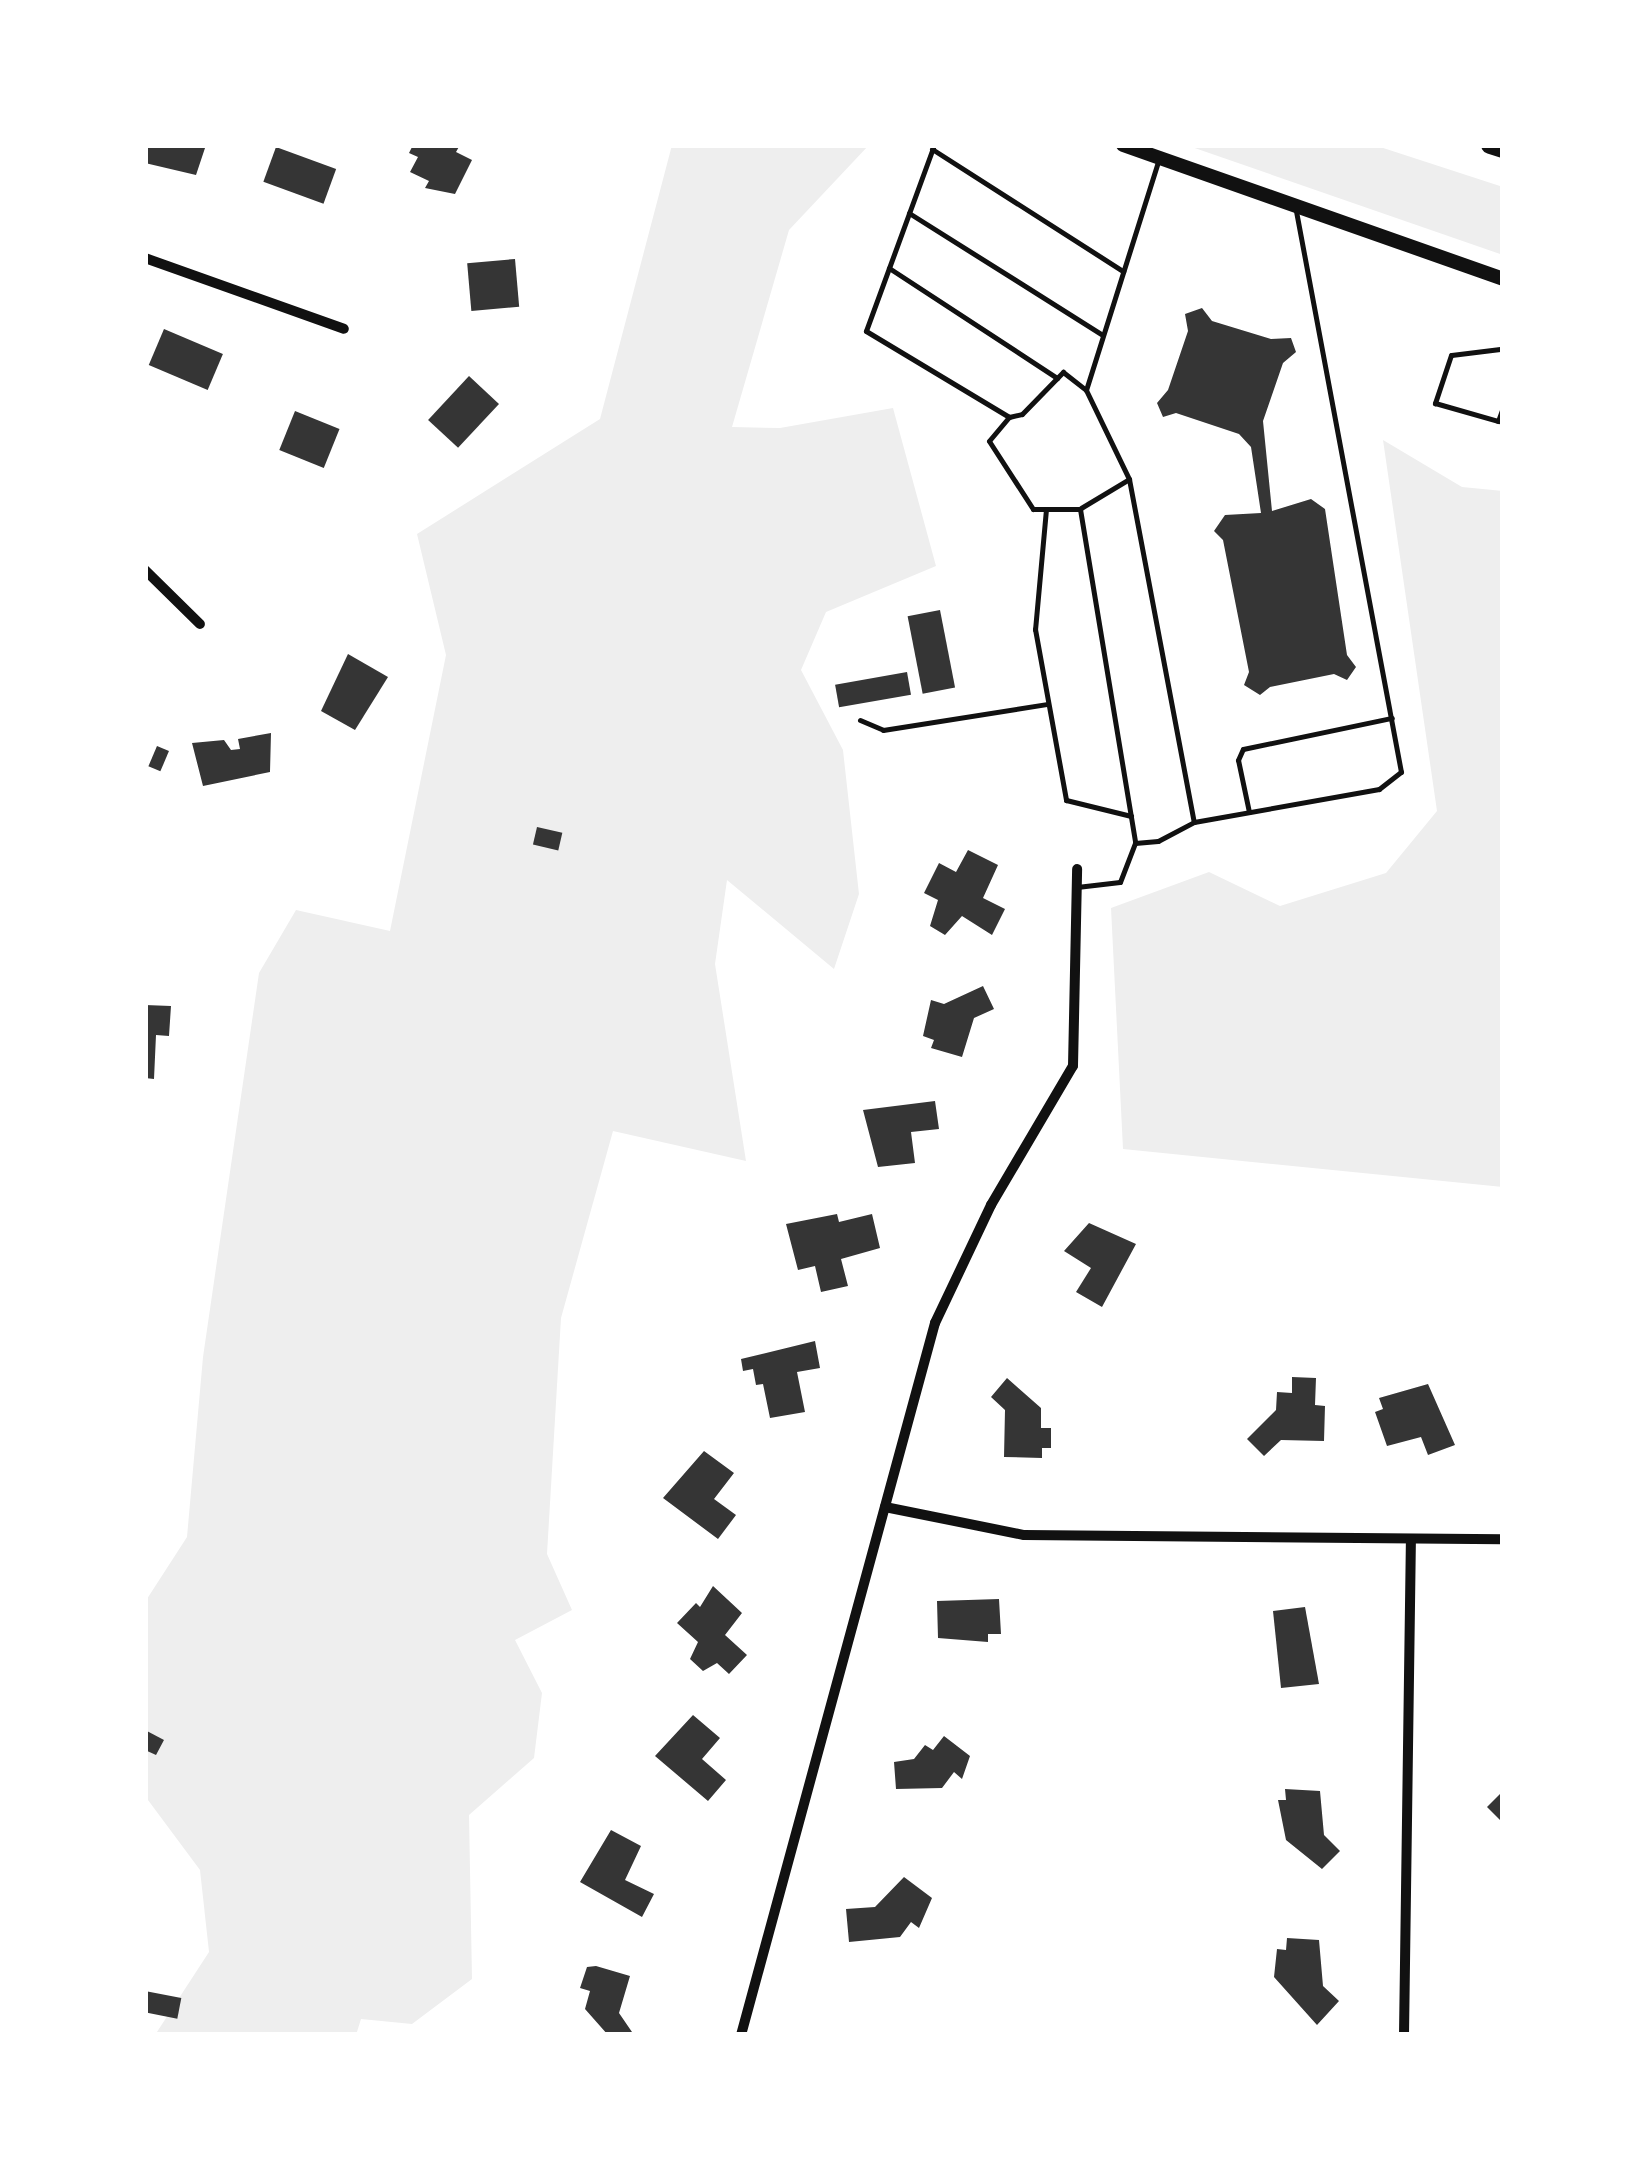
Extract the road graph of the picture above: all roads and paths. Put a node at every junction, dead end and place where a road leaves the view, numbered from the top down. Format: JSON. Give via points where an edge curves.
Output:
{"nodes":[{"id":1,"x":1123,"y":145,"type":"edge"},
{"id":2,"x":1490,"y":145,"type":"edge"},
{"id":3,"x":933,"y":147,"type":"edge"},
{"id":4,"x":1503,"y":150,"type":"edge"},
{"id":5,"x":1159,"y":159,"type":"junction"},
{"id":6,"x":1295,"y":206,"type":"junction"},
{"id":7,"x":909,"y":213,"type":"junction"},
{"id":8,"x":145,"y":258,"type":"edge"},
{"id":9,"x":889,"y":268,"type":"junction"},
{"id":10,"x":1123,"y":271,"type":"junction"},
{"id":11,"x":1503,"y":279,"type":"edge"},
{"id":12,"x":344,"y":329,"type":"dead end"},
{"id":13,"x":1103,"y":335,"type":"junction"},
{"id":14,"x":1503,"y":335,"type":"edge"},
{"id":15,"x":1501,"y":352,"type":"edge"},
{"id":16,"x":1057,"y":378,"type":"junction"},
{"id":17,"x":1086,"y":390,"type":"junction"},
{"id":18,"x":1503,"y":407,"type":"edge"},
{"id":19,"x":1009,"y":417,"type":"junction"},
{"id":20,"x":1129,"y":478,"type":"junction"},
{"id":21,"x":1046,"y":509,"type":"junction"},
{"id":22,"x":1080,"y":509,"type":"junction"},
{"id":23,"x":145,"y":570,"type":"edge"},
{"id":24,"x":200,"y":624,"type":"dead end"},
{"id":25,"x":1049,"y":704,"type":"junction"},
{"id":26,"x":1392,"y":718,"type":"junction"},
{"id":27,"x":860,"y":720,"type":"dead end"},
{"id":28,"x":1250,"y":813,"type":"junction"},
{"id":29,"x":1130,"y":816,"type":"junction"},
{"id":30,"x":1194,"y":822,"type":"junction"},
{"id":31,"x":1135,"y":842,"type":"junction"},
{"id":32,"x":1077,"y":869,"type":"dead end"},
{"id":33,"x":1077,"y":887,"type":"junction"},
{"id":34,"x":886,"y":1506,"type":"junction"},
{"id":35,"x":1411,"y":1539,"type":"junction"},
{"id":36,"x":1503,"y":1539,"type":"edge"},
{"id":37,"x":742,"y":2035,"type":"edge"},
{"id":38,"x":1404,"y":2035,"type":"edge"}],
"edges":[{"from":1,"to":5,"type":"main road"},
{"from":2,"to":4,"type":"highway"},
{"from":3,"to":7,"type":"lane"},
{"from":3,"to":10,"type":"lane"},
{"from":5,"to":6,"type":"main road"},
{"from":5,"to":10,"type":"lane"},
{"from":6,"to":11,"type":"main road"},
{"from":6,"to":26,"type":"lane"},
{"from":7,"to":9,"type":"lane"},
{"from":7,"to":13,"type":"lane"},
{"from":8,"to":12,"type":"street"},
{"from":9,"to":16,"type":"lane"},
{"from":9,"to":19,"type":"lane","via":[[866,331]]},
{"from":10,"to":13,"type":"lane"},
{"from":13,"to":17,"type":"lane"},
{"from":14,"to":15,"type":"lane"},
{"from":15,"to":18,"type":"lane","via":[[1451,355],[1434,403],[1498,421]]},
{"from":16,"to":17,"type":"lane","via":[[1063,372]]},
{"from":16,"to":19,"type":"lane","via":[[1022,414]]},
{"from":17,"to":20,"type":"lane"},
{"from":19,"to":21,"type":"lane","via":[[989,441],[1033,509]]},
{"from":20,"to":22,"type":"lane"},
{"from":20,"to":30,"type":"lane"},
{"from":21,"to":22,"type":"lane"},
{"from":21,"to":25,"type":"lane","via":[[1036,629]]},
{"from":22,"to":29,"type":"lane"},
{"from":23,"to":24,"type":"street"},
{"from":25,"to":27,"type":"lane","via":[[883,730]]},
{"from":25,"to":29,"type":"lane","via":[[1066,800]]},
{"from":26,"to":28,"type":"lane","via":[[1401,772],[1392,784]]},
{"from":26,"to":28,"type":"lane","via":[[1243,749],[1238,760]]},
{"from":28,"to":30,"type":"lane"},
{"from":29,"to":31,"type":"lane"},
{"from":30,"to":31,"type":"lane","via":[[1158,841]]},
{"from":31,"to":33,"type":"lane","via":[[1120,882]]},
{"from":32,"to":33,"type":"street"},
{"from":33,"to":34,"type":"street","via":[[1073,1066],[1056,1105],[991,1205],[935,1324]]},
{"from":34,"to":35,"type":"street","via":[[1024,1535]]},
{"from":34,"to":37,"type":"street"},
{"from":35,"to":36,"type":"street"},
{"from":35,"to":38,"type":"street"}]}
